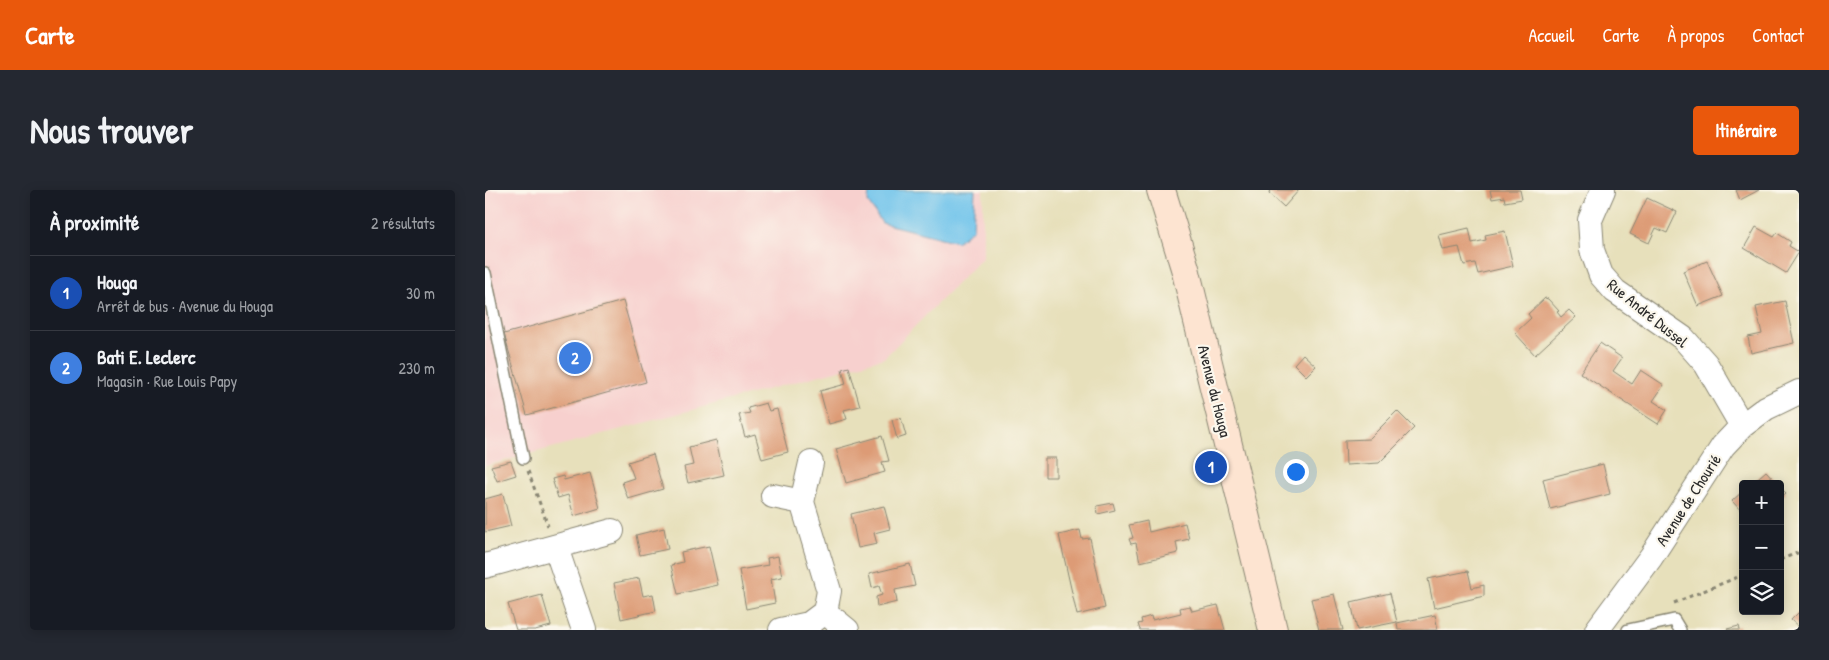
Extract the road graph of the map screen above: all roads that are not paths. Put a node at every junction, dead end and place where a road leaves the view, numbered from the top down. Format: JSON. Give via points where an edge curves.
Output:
{"nodes":[{"id":1,"x":1161,"y":190,"type":"edge"},
{"id":2,"x":1177,"y":190,"type":"edge"},
{"id":3,"x":1603,"y":190,"type":"edge"},
{"id":4,"x":1185,"y":268,"type":"junction"},
{"id":5,"x":485,"y":273,"type":"edge"},
{"id":6,"x":1799,"y":392,"type":"edge"},
{"id":7,"x":1742,"y":426,"type":"junction"},
{"id":8,"x":523,"y":458,"type":"road end"},
{"id":9,"x":811,"y":462,"type":"dead end"},
{"id":10,"x":773,"y":496,"type":"dead end"},
{"id":11,"x":802,"y":502,"type":"junction"},
{"id":12,"x":612,"y":531,"type":"dead end"},
{"id":13,"x":556,"y":548,"type":"junction"},
{"id":14,"x":485,"y":566,"type":"edge"},
{"id":15,"x":825,"y":612,"type":"junction"},
{"id":16,"x":584,"y":630,"type":"edge"},
{"id":17,"x":781,"y":630,"type":"edge"},
{"id":18,"x":847,"y":630,"type":"edge"},
{"id":19,"x":1273,"y":630,"type":"edge"},
{"id":20,"x":1597,"y":630,"type":"edge"},
{"id":21,"x":1628,"y":630,"type":"edge"},
{"id":22,"x":1680,"y":630,"type":"edge"}],
"edges":[{"from":1,"to":4,"type":"main road","name":"Avenue du Houga"},
{"from":2,"to":4,"type":"main road","name":"Avenue du Houga"},
{"from":3,"to":7,"type":"street","name":"Rue André Dussel","via":[[1590,220],[1592,250],[1601,275],[1615,291],[1683,338],[1705,364]]},
{"from":4,"to":19,"type":"main road","name":"Avenue du Houga"},
{"from":5,"to":8,"type":"lane"},
{"from":6,"to":7,"type":"street","name":"Avenue de Chourié","via":[[1766,408]]},
{"from":7,"to":20,"type":"street","name":"Avenue de Chourié","via":[[1723,446],[1651,557]]},
{"from":9,"to":11,"type":"street"},
{"from":10,"to":11,"type":"street"},
{"from":11,"to":15,"type":"street","via":[[829,591]]},
{"from":12,"to":13,"type":"street"},
{"from":13,"to":14,"type":"street"},
{"from":13,"to":16,"type":"street"},
{"from":15,"to":17,"type":"street","via":[[809,624]]},
{"from":15,"to":18,"type":"street"},
{"from":21,"to":22,"type":"lane","via":[[1674,620]]}]}
